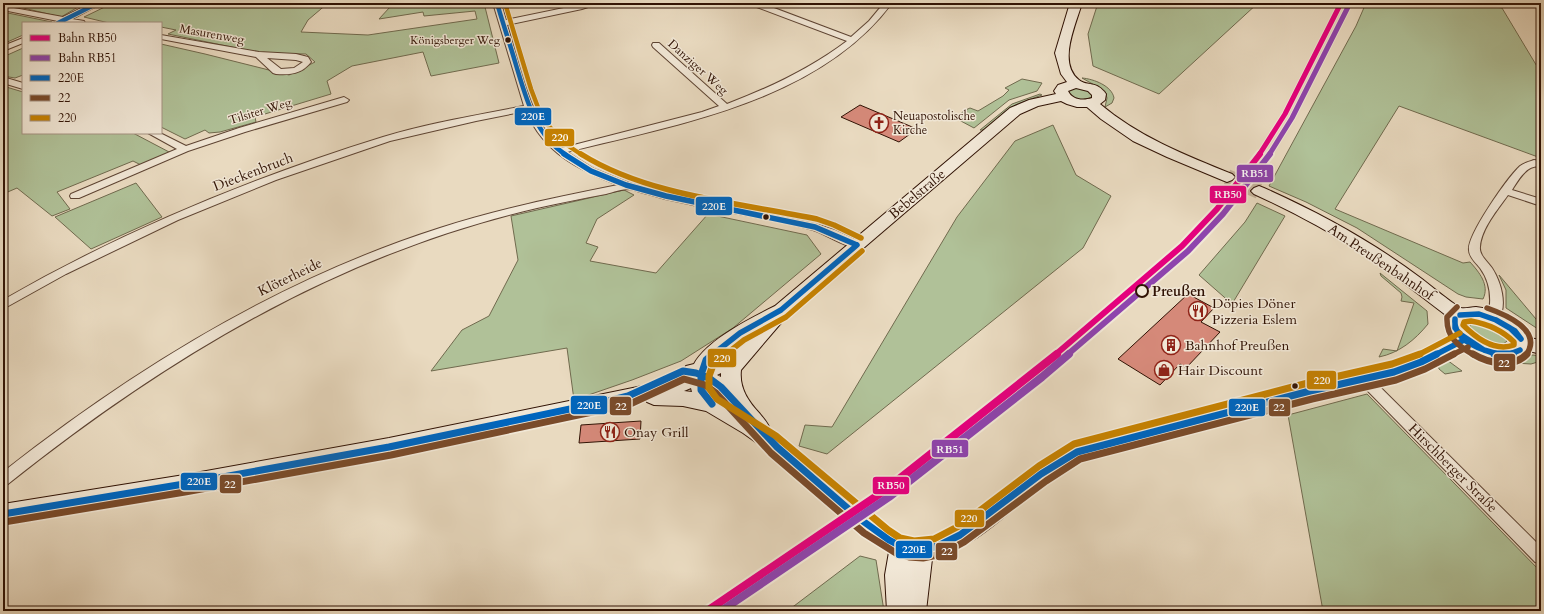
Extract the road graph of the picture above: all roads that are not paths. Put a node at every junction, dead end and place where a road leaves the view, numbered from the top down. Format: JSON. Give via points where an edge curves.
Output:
{"nodes":[{"id":1,"x":98,"y":3,"type":"edge"},
{"id":2,"x":497,"y":3,"type":"edge"},
{"id":3,"x":596,"y":3,"type":"edge"},
{"id":4,"x":888,"y":3,"type":"edge"},
{"id":5,"x":1076,"y":3,"type":"edge"},
{"id":6,"x":757,"y":4,"type":"dead end"},
{"id":7,"x":3,"y":8,"type":"edge"},
{"id":8,"x":61,"y":21,"type":"edge"},
{"id":9,"x":71,"y":22,"type":"edge"},
{"id":10,"x":503,"y":22,"type":"junction"},
{"id":11,"x":162,"y":37,"type":"edge"},
{"id":12,"x":22,"y":40,"type":"edge"},
{"id":13,"x":852,"y":40,"type":"junction"},
{"id":14,"x":656,"y":45,"type":"dead end"},
{"id":15,"x":3,"y":49,"type":"edge"},
{"id":16,"x":259,"y":55,"type":"junction"},
{"id":17,"x":3,"y":80,"type":"edge"},
{"id":18,"x":1075,"y":84,"type":"junction"},
{"id":19,"x":22,"y":86,"type":"edge"},
{"id":20,"x":1064,"y":96,"type":"junction"},
{"id":21,"x":344,"y":100,"type":"dead end"},
{"id":22,"x":1090,"y":103,"type":"junction"},
{"id":23,"x":725,"y":107,"type":"junction"},
{"id":24,"x":530,"y":108,"type":"junction"},
{"id":25,"x":156,"y":134,"type":"edge"},
{"id":26,"x":185,"y":149,"type":"junction"},
{"id":27,"x":560,"y":151,"type":"junction"},
{"id":28,"x":1541,"y":164,"type":"edge"},
{"id":29,"x":1227,"y":177,"type":"tunnel mouth"},
{"id":30,"x":630,"y":186,"type":"junction"},
{"id":31,"x":1259,"y":191,"type":"tunnel mouth"},
{"id":32,"x":1506,"y":191,"type":"junction"},
{"id":33,"x":76,"y":196,"type":"dead end"},
{"id":34,"x":1541,"y":203,"type":"edge"},
{"id":35,"x":857,"y":245,"type":"junction"},
{"id":36,"x":3,"y":305,"type":"edge"},
{"id":37,"x":781,"y":310,"type":"junction"},
{"id":38,"x":1458,"y":315,"type":"junction"},
{"id":39,"x":1494,"y":318,"type":"junction"},
{"id":40,"x":1464,"y":340,"type":"junction"},
{"id":41,"x":1522,"y":343,"type":"junction"},
{"id":42,"x":1541,"y":347,"type":"edge"},
{"id":43,"x":742,"y":354,"type":"junction"},
{"id":44,"x":697,"y":369,"type":"junction"},
{"id":45,"x":1364,"y":379,"type":"junction"},
{"id":46,"x":628,"y":396,"type":"junction"},
{"id":47,"x":712,"y":404,"type":"junction"},
{"id":48,"x":740,"y":404,"type":"junction"},
{"id":49,"x":769,"y":440,"type":"junction"},
{"id":50,"x":3,"y":480,"type":"edge"},
{"id":51,"x":3,"y":514,"type":"edge"},
{"id":52,"x":911,"y":549,"type":"junction"},
{"id":53,"x":1541,"y":557,"type":"edge"},
{"id":54,"x":899,"y":611,"type":"edge"},
{"id":55,"x":914,"y":611,"type":"edge"}],
"edges":[{"from":1,"to":8,"type":"street"},
{"from":2,"to":10,"type":"street"},
{"from":3,"to":10,"type":"street"},
{"from":4,"to":13,"type":"street"},
{"from":5,"to":18,"type":"street","via":[[1061,53],[1067,74]]},
{"from":6,"to":13,"type":"street"},
{"from":7,"to":8,"type":"street"},
{"from":8,"to":9,"type":"street"},
{"from":10,"to":24,"type":"street"},
{"from":11,"to":16,"type":"street","name":"Masurenweg"},
{"from":12,"to":15,"type":"street"},
{"from":13,"to":23,"type":"street","via":[[805,71]]},
{"from":14,"to":23,"type":"street","name":"Danziger Weg"},
{"from":16,"to":16,"type":"street","name":"Masurenweg","via":[[296,56],[307,62],[294,72],[276,71]]},
{"from":17,"to":19,"type":"street"},
{"from":18,"to":20,"type":"street","via":[[1063,88],[1061,91]]},
{"from":18,"to":22,"type":"street","via":[[1093,88],[1100,94],[1098,100]]},
{"from":20,"to":22,"type":"street","via":[[1078,103]]},
{"from":20,"to":35,"type":"street","name":"Bebelstraße","via":[[1034,103],[1015,111]]},
{"from":21,"to":26,"type":"street","name":"Tilsiter Weg"},
{"from":22,"to":29,"type":"street","via":[[1134,137]]},
{"from":23,"to":27,"type":"street"},
{"from":24,"to":27,"type":"street","via":[[540,129]]},
{"from":24,"to":36,"type":"street","name":"Dieckenbruch","via":[[387,139],[272,178],[174,218],[62,270]]},
{"from":25,"to":26,"type":"street"},
{"from":26,"to":33,"type":"street","name":"Tilsiter Weg"},
{"from":27,"to":30,"type":"street","via":[[590,171]]},
{"from":28,"to":32,"type":"street","via":[[1530,163],[1524,167]]},
{"from":30,"to":35,"type":"street","via":[[814,227],[836,234]]},
{"from":30,"to":50,"type":"street","name":"Klöterheide","via":[[513,211],[420,238],[317,280],[218,331],[123,389]]},
{"from":31,"to":38,"type":"street","name":"Am Preußenbahnhof","via":[[1355,241]]},
{"from":32,"to":34,"type":"street"},
{"from":32,"to":39,"type":"street","via":[[1477,235],[1474,248],[1492,275],[1495,285],[1497,296]]},
{"from":35,"to":37,"type":"street","name":"Bebelstraße"},
{"from":37,"to":43,"type":"street","name":"Bebelstraße"},
{"from":37,"to":44,"type":"street","name":"Bebelstraße","via":[[740,333]]},
{"from":38,"to":39,"type":"street","via":[[1474,313]]},
{"from":38,"to":40,"type":"street","via":[[1453,323],[1454,328]]},
{"from":39,"to":41,"type":"street","via":[[1513,329]]},
{"from":40,"to":41,"type":"street","via":[[1486,352],[1509,355],[1522,349]]},
{"from":40,"to":45,"type":"street","via":[[1421,362]]},
{"from":41,"to":42,"type":"street"},
{"from":43,"to":44,"type":"street"},
{"from":43,"to":48,"type":"street","via":[[731,370],[730,380]]},
{"from":44,"to":46,"type":"street","via":[[662,390]]},
{"from":44,"to":47,"type":"street","via":[[701,390]]},
{"from":44,"to":48,"type":"street"},
{"from":45,"to":52,"type":"street","via":[[1077,452],[947,543],[931,549]]},
{"from":45,"to":53,"type":"street","name":"Hirschberger Straße"},
{"from":46,"to":47,"type":"street","via":[[683,398]]},
{"from":46,"to":51,"type":"street","via":[[389,447]]},
{"from":47,"to":49,"type":"street"},
{"from":48,"to":49,"type":"street"},
{"from":49,"to":52,"type":"street","via":[[886,538]]},
{"from":52,"to":54,"type":"street","via":[[897,575]]},
{"from":52,"to":55,"type":"street","via":[[918,581]]}]}
